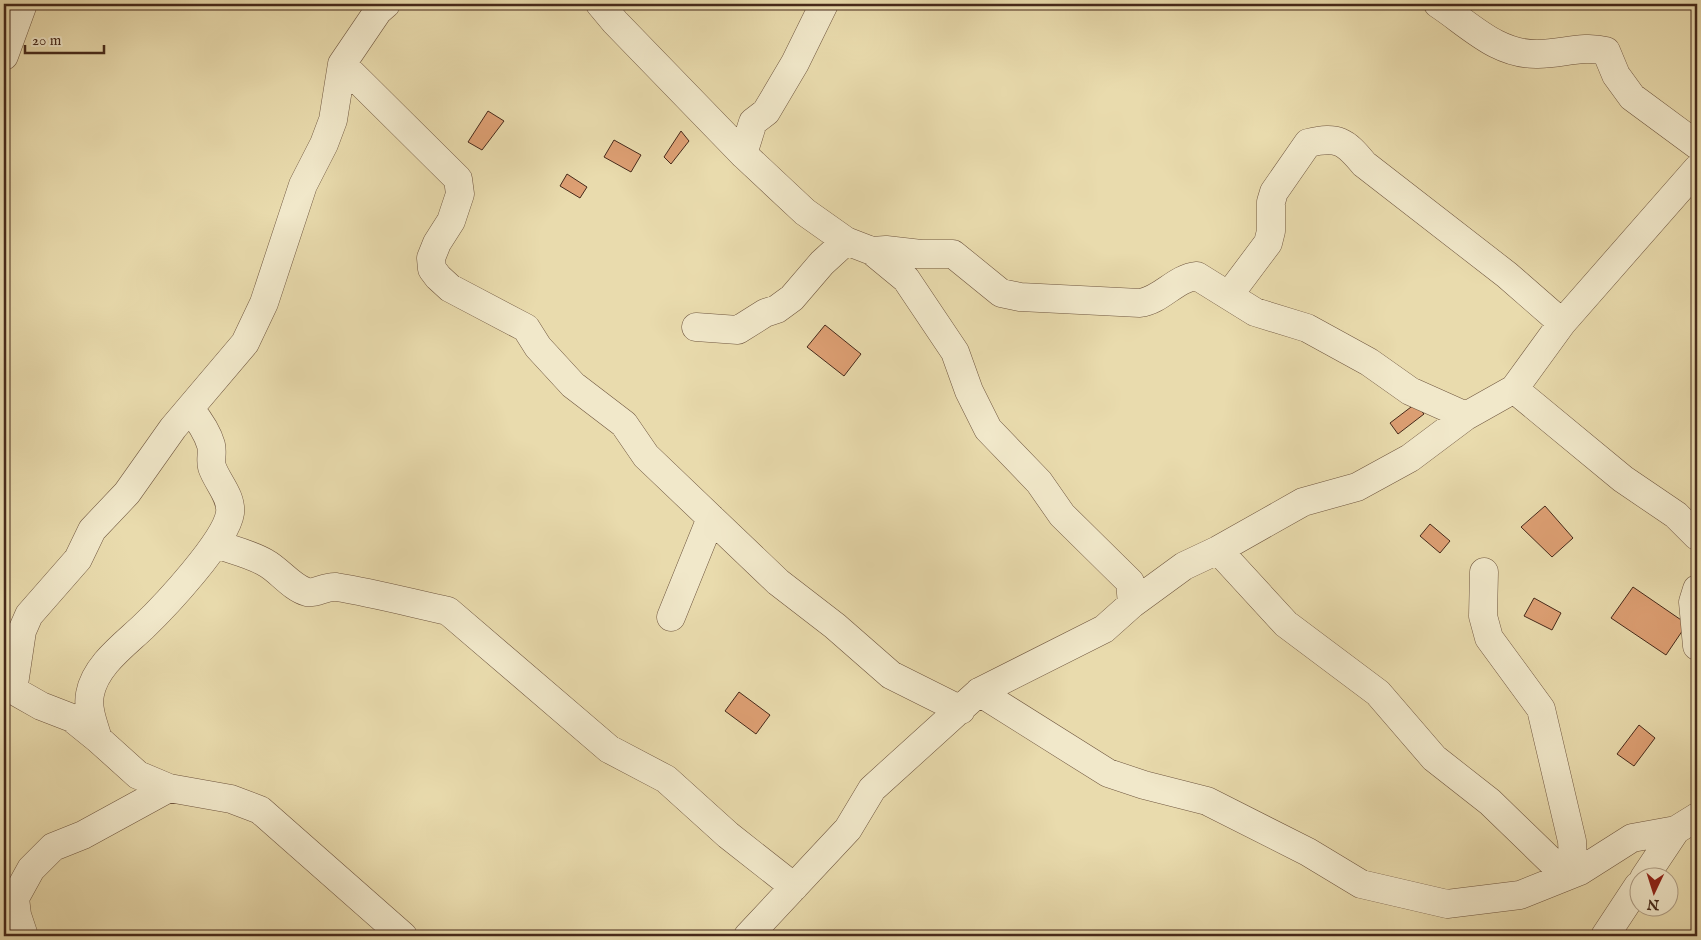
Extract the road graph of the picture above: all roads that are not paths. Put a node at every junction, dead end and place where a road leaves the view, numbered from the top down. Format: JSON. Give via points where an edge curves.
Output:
{"nodes":[{"id":1,"x":22,"y":4,"type":"edge"},
{"id":2,"x":386,"y":4,"type":"edge"},
{"id":3,"x":600,"y":4,"type":"edge"},
{"id":4,"x":824,"y":4,"type":"edge"},
{"id":5,"x":1438,"y":4,"type":"edge"},
{"id":6,"x":4,"y":56,"type":"edge"},
{"id":7,"x":342,"y":64,"type":"junction"},
{"id":8,"x":1697,"y":145,"type":"edge"},
{"id":9,"x":743,"y":154,"type":"junction"},
{"id":10,"x":1697,"y":169,"type":"edge"},
{"id":11,"x":846,"y":241,"type":"junction"},
{"id":12,"x":872,"y":251,"type":"junction"},
{"id":13,"x":1229,"y":295,"type":"junction"},
{"id":14,"x":1562,"y":323,"type":"junction"},
{"id":15,"x":696,"y":327,"type":"dead end"},
{"id":16,"x":1514,"y":390,"type":"junction"},
{"id":17,"x":190,"y":409,"type":"junction"},
{"id":18,"x":1466,"y":416,"type":"junction"},
{"id":19,"x":711,"y":518,"type":"junction"},
{"id":20,"x":1697,"y":536,"type":"edge"},
{"id":21,"x":216,"y":544,"type":"junction"},
{"id":22,"x":1218,"y":550,"type":"junction"},
{"id":23,"x":1484,"y":572,"type":"dead end"},
{"id":24,"x":1697,"y":589,"type":"edge"},
{"id":25,"x":1138,"y":592,"type":"junction"},
{"id":26,"x":671,"y":617,"type":"dead end"},
{"id":27,"x":13,"y":639,"type":"edge"},
{"id":28,"x":1697,"y":646,"type":"edge"},
{"id":29,"x":8,"y":688,"type":"edge"},
{"id":30,"x":970,"y":701,"type":"junction"},
{"id":31,"x":98,"y":738,"type":"junction"},
{"id":32,"x":169,"y":788,"type":"junction"},
{"id":33,"x":1687,"y":823,"type":"edge"},
{"id":34,"x":1577,"y":866,"type":"junction"},
{"id":35,"x":1652,"y":868,"type":"edge"},
{"id":36,"x":794,"y":886,"type":"junction"},
{"id":37,"x":1628,"y":901,"type":"edge"},
{"id":38,"x":24,"y":936,"type":"edge"},
{"id":39,"x":403,"y":936,"type":"edge"},
{"id":40,"x":748,"y":936,"type":"edge"},
{"id":41,"x":1605,"y":936,"type":"edge"}],
"edges":[{"from":1,"to":6,"type":"street"},
{"from":2,"to":7,"type":"street","via":[[378,10]]},
{"from":3,"to":9,"type":"street"},
{"from":4,"to":9,"type":"street","via":[[795,64],[766,112],[753,122]]},
{"from":5,"to":8,"type":"street","via":[[1484,39],[1514,52],[1538,54],[1591,48],[1606,51],[1616,75],[1632,97]]},
{"from":7,"to":17,"type":"street","via":[[333,120],[303,185],[264,303],[245,343]]},
{"from":7,"to":19,"type":"street","via":[[458,179],[460,194],[451,221],[431,258],[432,268],[438,277],[450,288],[526,328],[538,347],[573,385],[624,424],[646,456]]},
{"from":9,"to":11,"type":"street","via":[[805,212]]},
{"from":10,"to":14,"type":"street"},
{"from":11,"to":12,"type":"street"},
{"from":11,"to":15,"type":"street","via":[[792,298],[777,309],[738,330]]},
{"from":12,"to":13,"type":"street","via":[[953,254],[1001,293],[1020,297],[1145,302],[1187,277],[1197,276]]},
{"from":12,"to":25,"type":"street","via":[[906,279],[955,352],[988,429],[1039,482],[1062,515]]},
{"from":13,"to":14,"type":"street","via":[[1268,243],[1274,192],[1308,143],[1335,140],[1349,145],[1364,164],[1507,275]]},
{"from":13,"to":18,"type":"street","via":[[1255,312],[1307,328],[1369,362],[1410,391]]},
{"from":14,"to":16,"type":"street"},
{"from":16,"to":18,"type":"street"},
{"from":16,"to":20,"type":"street","via":[[1623,479],[1676,515]]},
{"from":17,"to":21,"type":"street","via":[[212,446],[212,469],[229,501],[230,513]]},
{"from":17,"to":27,"type":"street","via":[[126,493],[92,530],[78,559],[29,615]]},
{"from":18,"to":22,"type":"street","via":[[1410,458],[1357,487],[1304,502]]},
{"from":19,"to":26,"type":"street"},
{"from":19,"to":30,"type":"street","via":[[778,582],[891,675]]},
{"from":21,"to":31,"type":"street","via":[[143,627],[115,653],[96,679],[89,705]]},
{"from":21,"to":36,"type":"street","via":[[264,562],[304,591],[331,587],[373,592],[416,606],[448,611],[609,749],[666,779],[728,835]]},
{"from":22,"to":25,"type":"street"},
{"from":22,"to":34,"type":"street","via":[[1286,624],[1378,693],[1434,758],[1490,802],[1554,864],[1564,869]]},
{"from":23,"to":34,"type":"street","via":[[1483,616],[1489,638],[1540,709]]},
{"from":24,"to":28,"type":"street","via":[[1693,602]]},
{"from":25,"to":30,"type":"street","via":[[1104,630]]},
{"from":27,"to":29,"type":"street"},
{"from":29,"to":31,"type":"street","via":[[72,718]]},
{"from":30,"to":34,"type":"street","via":[[1108,773],[1207,801],[1300,848],[1361,884],[1447,904],[1520,895]]},
{"from":30,"to":36,"type":"street","via":[[872,789],[848,829]]},
{"from":31,"to":32,"type":"street","via":[[138,775]]},
{"from":32,"to":38,"type":"street","via":[[83,835],[53,847],[31,869],[15,898]]},
{"from":32,"to":39,"type":"street","via":[[231,799],[260,810]]},
{"from":33,"to":34,"type":"street","via":[[1632,838]]},
{"from":33,"to":35,"type":"street"},
{"from":36,"to":40,"type":"street"},
{"from":37,"to":41,"type":"street"}]}
